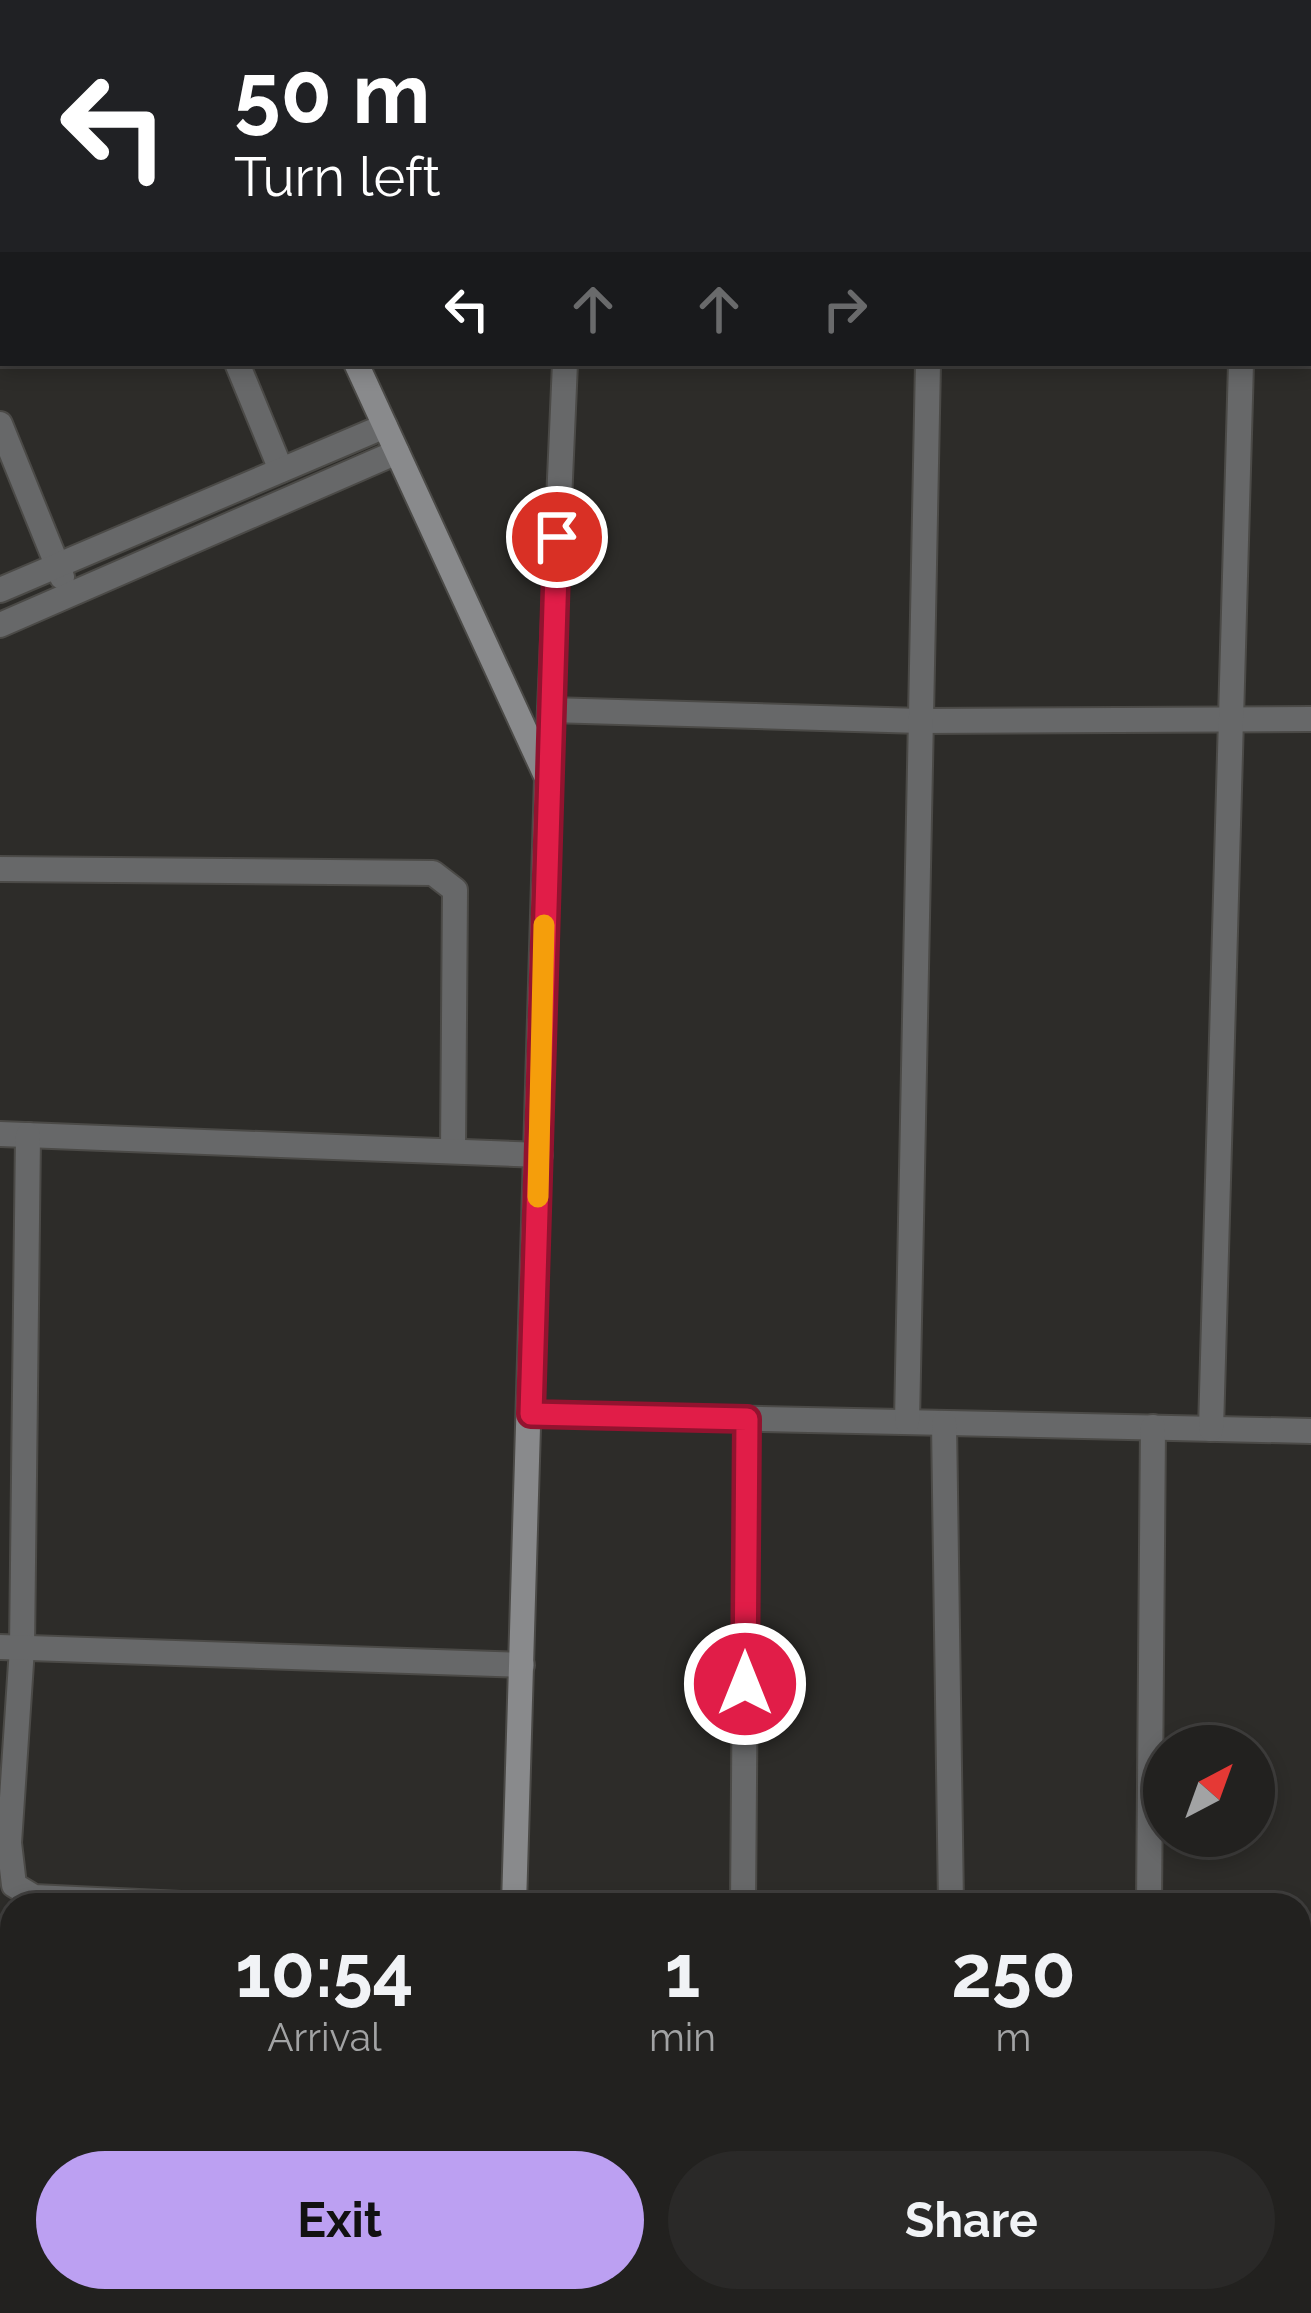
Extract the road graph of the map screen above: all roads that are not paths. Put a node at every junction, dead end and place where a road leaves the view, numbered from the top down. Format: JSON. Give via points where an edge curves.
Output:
{"nodes":[{"id":1,"x":238,"y":366,"type":"edge"},
{"id":2,"x":357,"y":366,"type":"edge"},
{"id":3,"x":565,"y":366,"type":"edge"},
{"id":4,"x":928,"y":366,"type":"edge"},
{"id":5,"x":1241,"y":366,"type":"edge"},
{"id":6,"x":0,"y":424,"type":"edge"},
{"id":7,"x":385,"y":426,"type":"junction"},
{"id":8,"x":397,"y":452,"type":"junction"},
{"id":9,"x":281,"y":470,"type":"junction"},
{"id":10,"x":57,"y":567,"type":"junction"},
{"id":11,"x":0,"y":590,"type":"edge"},
{"id":12,"x":70,"y":595,"type":"junction"},
{"id":13,"x":0,"y":626,"type":"edge"},
{"id":14,"x":550,"y":710,"type":"junction"},
{"id":15,"x":1311,"y":719,"type":"edge"},
{"id":16,"x":1234,"y":720,"type":"junction"},
{"id":17,"x":921,"y":721,"type":"junction"},
{"id":18,"x":547,"y":778,"type":"junction"},
{"id":19,"x":0,"y":869,"type":"edge"},
{"id":20,"x":0,"y":1134,"type":"edge"},
{"id":21,"x":28,"y":1135,"type":"junction"},
{"id":22,"x":453,"y":1151,"type":"junction"},
{"id":23,"x":540,"y":1155,"type":"junction"},
{"id":24,"x":12,"y":1405,"type":"edge"},
{"id":25,"x":531,"y":1414,"type":"junction"},
{"id":26,"x":747,"y":1419,"type":"junction"},
{"id":27,"x":907,"y":1422,"type":"junction"},
{"id":28,"x":944,"y":1423,"type":"junction"},
{"id":29,"x":1153,"y":1427,"type":"junction"},
{"id":30,"x":1211,"y":1429,"type":"junction"},
{"id":31,"x":1311,"y":1431,"type":"edge"},
{"id":32,"x":11,"y":1648,"type":"edge"},
{"id":33,"x":522,"y":1665,"type":"junction"},
{"id":34,"x":26,"y":1893,"type":"edge"},
{"id":35,"x":514,"y":1893,"type":"edge"},
{"id":36,"x":743,"y":1893,"type":"edge"},
{"id":37,"x":951,"y":1893,"type":"edge"},
{"id":38,"x":1149,"y":1893,"type":"edge"}],
"edges":[{"from":1,"to":9,"type":"street"},
{"from":2,"to":7,"type":"street"},
{"from":3,"to":14,"type":"street"},
{"from":4,"to":17,"type":"street"},
{"from":5,"to":16,"type":"street"},
{"from":6,"to":10,"type":"street"},
{"from":7,"to":8,"type":"street"},
{"from":7,"to":9,"type":"street"},
{"from":8,"to":12,"type":"street"},
{"from":8,"to":18,"type":"street"},
{"from":9,"to":10,"type":"street"},
{"from":10,"to":11,"type":"street"},
{"from":10,"to":12,"type":"street"},
{"from":12,"to":13,"type":"street"},
{"from":14,"to":17,"type":"street"},
{"from":14,"to":18,"type":"street"},
{"from":15,"to":16,"type":"street"},
{"from":16,"to":17,"type":"street"},
{"from":16,"to":30,"type":"street"},
{"from":17,"to":27,"type":"street"},
{"from":18,"to":23,"type":"street"},
{"from":19,"to":22,"type":"street","via":[[433,873],[447,880],[454,890]]},
{"from":20,"to":21,"type":"street"},
{"from":21,"to":22,"type":"street"},
{"from":21,"to":24,"type":"street"},
{"from":22,"to":23,"type":"street"},
{"from":23,"to":25,"type":"street"},
{"from":24,"to":32,"type":"street"},
{"from":25,"to":26,"type":"street"},
{"from":25,"to":33,"type":"street"},
{"from":26,"to":27,"type":"street"},
{"from":26,"to":36,"type":"street"},
{"from":27,"to":28,"type":"street"},
{"from":28,"to":29,"type":"street"},
{"from":28,"to":37,"type":"street"},
{"from":29,"to":30,"type":"street"},
{"from":29,"to":38,"type":"street"},
{"from":30,"to":31,"type":"street"},
{"from":32,"to":33,"type":"street"},
{"from":32,"to":34,"type":"street","via":[[8,1843],[14,1885]]},
{"from":33,"to":35,"type":"street"}]}
